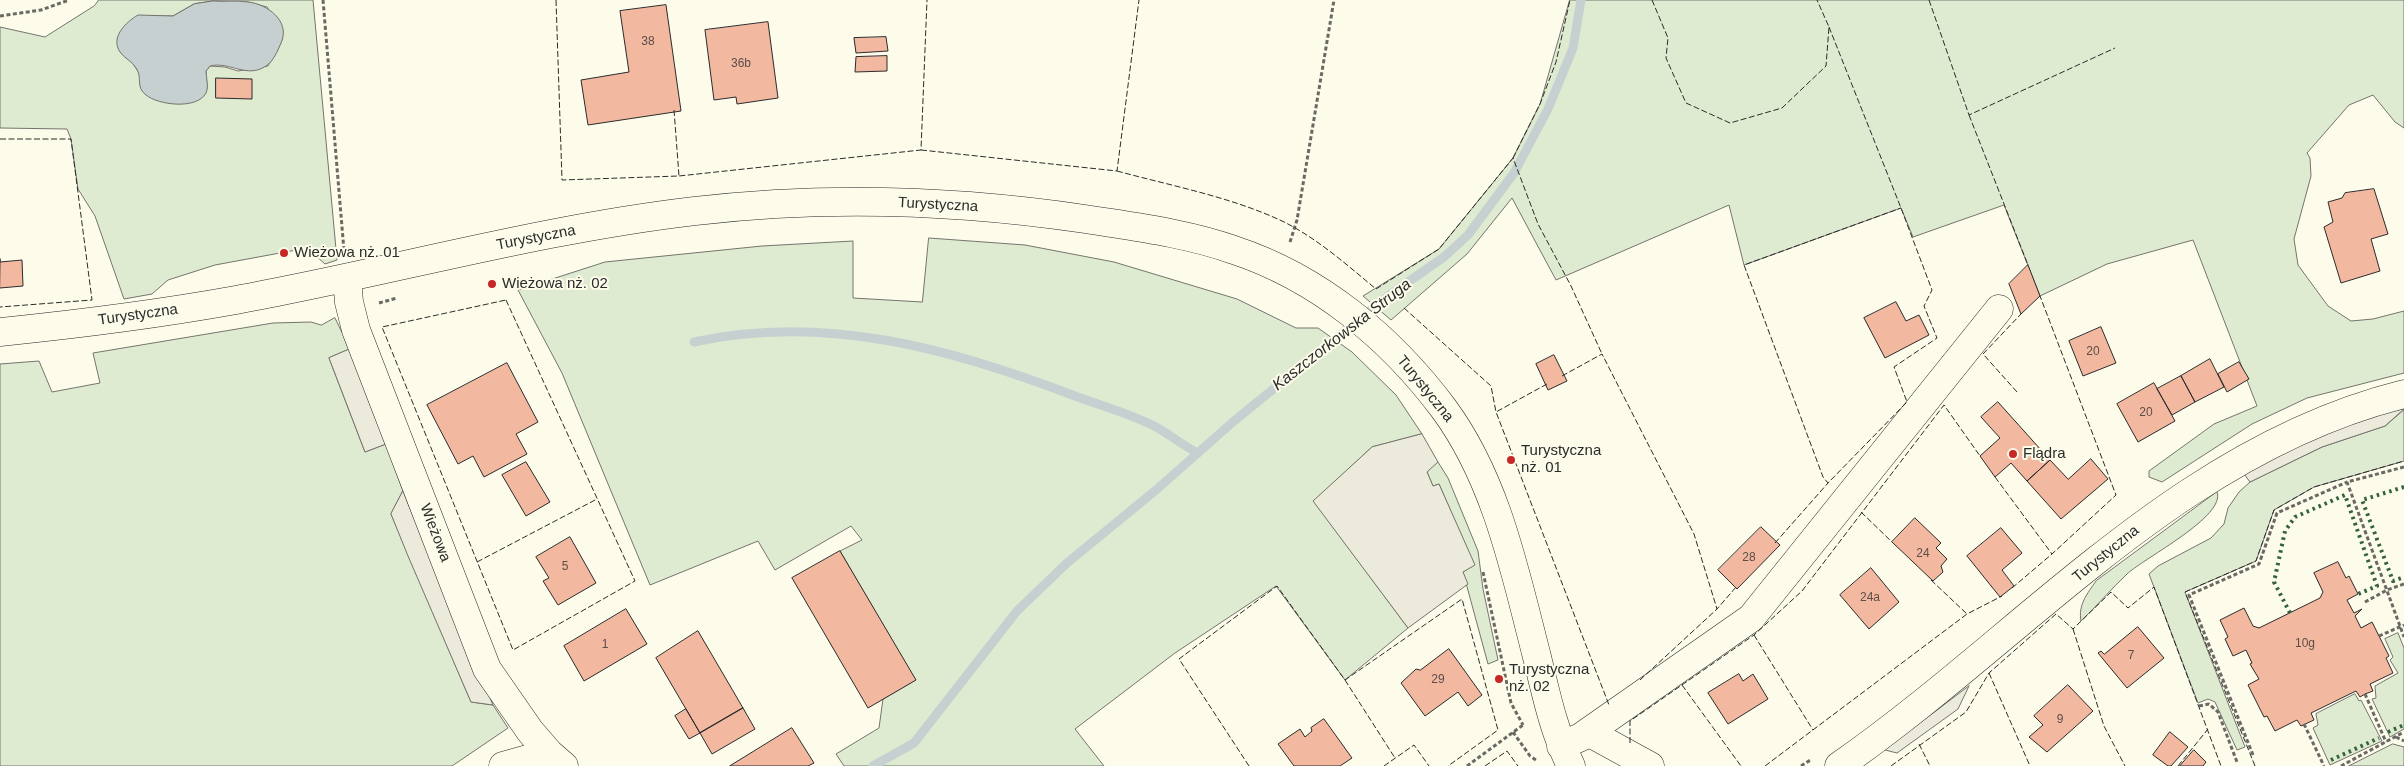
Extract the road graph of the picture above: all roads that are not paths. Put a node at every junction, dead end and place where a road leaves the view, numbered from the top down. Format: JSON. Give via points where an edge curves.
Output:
{"nodes":[{"id":1,"x":347,"y":278,"type":"junction"},
{"id":2,"x":1998,"y":309,"type":"dead end"},
{"id":3,"x":0,"y":332,"type":"edge"},
{"id":4,"x":2404,"y":394,"type":"edge"},
{"id":5,"x":1588,"y":732,"type":"junction"},
{"id":6,"x":1566,"y":756,"type":"edge"},
{"id":7,"x":557,"y":760,"type":"edge"},
{"id":8,"x":503,"y":766,"type":"edge"},
{"id":9,"x":1650,"y":766,"type":"edge"},
{"id":10,"x":1839,"y":766,"type":"edge"}],
"edges":[{"from":1,"to":3,"type":"street","name":"Turystyczna","via":[[116,319]]},
{"from":1,"to":6,"type":"street","name":"Turystyczna","via":[[629,220],[770,204],[869,202],[949,204],[1045,213],[1131,226],[1186,236],[1282,269],[1359,320],[1408,364],[1446,411],[1478,466],[1495,505]]},
{"from":1,"to":7,"type":"street","name":"Wieżowa","via":[[356,330],[487,669],[530,731]]},
{"from":2,"to":5,"type":"street","via":[[1751,618]]},
{"from":4,"to":10,"type":"street","name":"Turystyczna","via":[[2349,410],[2303,429],[2202,482],[2136,531],[1885,734]]},
{"from":5,"to":6,"type":"street"},
{"from":5,"to":9,"type":"street"},
{"from":7,"to":8,"type":"street"}]}
